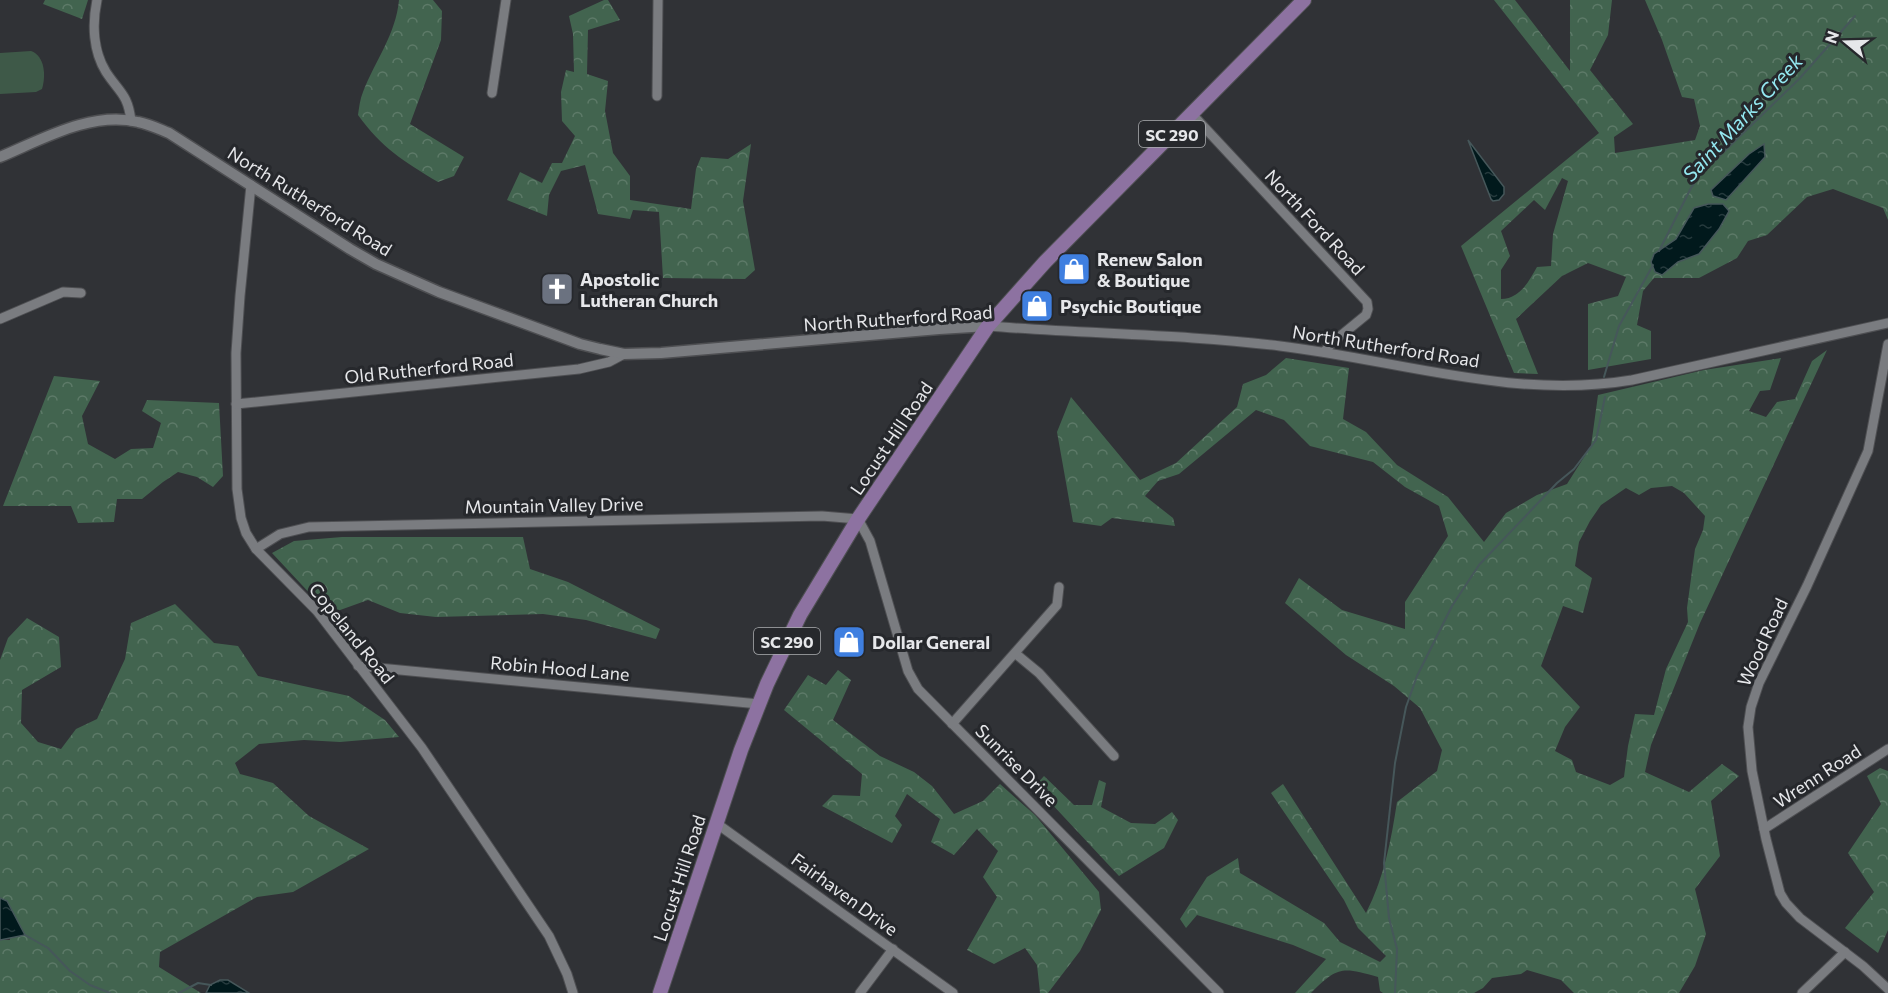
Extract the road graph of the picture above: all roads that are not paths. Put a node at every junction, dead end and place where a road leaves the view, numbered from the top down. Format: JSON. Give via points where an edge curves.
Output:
{"nodes":[{"id":1,"x":98,"y":0,"type":"edge"},
{"id":2,"x":506,"y":0,"type":"edge"},
{"id":3,"x":658,"y":0,"type":"edge"},
{"id":4,"x":1304,"y":0,"type":"edge"},
{"id":5,"x":492,"y":93,"type":"dead end"},
{"id":6,"x":657,"y":96,"type":"dead end"},
{"id":7,"x":1192,"y":114,"type":"junction"},
{"id":8,"x":131,"y":121,"type":"junction"},
{"id":9,"x":0,"y":157,"type":"edge"},
{"id":10,"x":251,"y":185,"type":"junction"},
{"id":11,"x":81,"y":292,"type":"dead end"},
{"id":12,"x":0,"y":319,"type":"edge"},
{"id":13,"x":1888,"y":323,"type":"edge"},
{"id":14,"x":988,"y":326,"type":"junction"},
{"id":15,"x":1888,"y":344,"type":"edge"},
{"id":16,"x":1324,"y":352,"type":"junction"},
{"id":17,"x":624,"y":354,"type":"junction"},
{"id":18,"x":236,"y":404,"type":"junction"},
{"id":19,"x":858,"y":519,"type":"junction"},
{"id":20,"x":256,"y":549,"type":"junction"},
{"id":21,"x":1059,"y":587,"type":"dead end"},
{"id":22,"x":1016,"y":654,"type":"junction"},
{"id":23,"x":358,"y":666,"type":"junction"},
{"id":24,"x":759,"y":704,"type":"junction"},
{"id":25,"x":952,"y":724,"type":"junction"},
{"id":26,"x":1888,"y":749,"type":"edge"},
{"id":27,"x":1114,"y":756,"type":"dead end"},
{"id":28,"x":716,"y":823,"type":"junction"},
{"id":29,"x":1764,"y":829,"type":"junction"},
{"id":30,"x":893,"y":949,"type":"junction"},
{"id":31,"x":1845,"y":952,"type":"junction"},
{"id":32,"x":1888,"y":989,"type":"edge"},
{"id":33,"x":573,"y":993,"type":"edge"},
{"id":34,"x":660,"y":993,"type":"edge"},
{"id":35,"x":860,"y":993,"type":"edge"},
{"id":36,"x":953,"y":993,"type":"edge"},
{"id":37,"x":1219,"y":993,"type":"edge"},
{"id":38,"x":1802,"y":993,"type":"edge"}],
"edges":[{"from":1,"to":8,"type":"street","via":[[94,20],[96,47],[107,74],[126,98]]},
{"from":2,"to":5,"type":"street"},
{"from":3,"to":6,"type":"street"},
{"from":4,"to":7,"type":"main road","name":"Locust Hill Road","number":"SC 290"},
{"from":7,"to":14,"type":"main road","name":"Locust Hill Road","number":"SC 290","via":[[1045,262]]},
{"from":7,"to":16,"type":"street","name":"North Ford Road","via":[[1367,302],[1366,315]]},
{"from":8,"to":9,"type":"street","name":"North Rutherford Road","via":[[76,126]]},
{"from":8,"to":10,"type":"street","name":"North Rutherford Road","via":[[169,133]]},
{"from":10,"to":17,"type":"street","name":"North Rutherford Road","via":[[350,249],[402,276],[580,344]]},
{"from":10,"to":18,"type":"street","name":"Copeland Road","via":[[240,296]]},
{"from":11,"to":12,"type":"street","via":[[63,292]]},
{"from":13,"to":16,"type":"street","name":"North Rutherford Road","via":[[1632,380],[1585,386],[1498,381]]},
{"from":14,"to":16,"type":"street","name":"North Rutherford Road","via":[[1235,341]]},
{"from":14,"to":17,"type":"street","name":"North Rutherford Road"},
{"from":14,"to":19,"type":"main road","name":"Locust Hill Road","number":"SC 290"},
{"from":15,"to":29,"type":"street","name":"Wood Road","via":[[1868,451],[1751,707],[1749,744]]},
{"from":17,"to":18,"type":"street","name":"Old Rutherford Road","via":[[609,363],[579,369]]},
{"from":18,"to":20,"type":"street","name":"Copeland Road","via":[[238,505]]},
{"from":19,"to":20,"type":"street","name":"Mountain Valley Drive","via":[[822,516],[309,527],[280,534]]},
{"from":19,"to":24,"type":"main road","name":"Locust Hill Road","number":"SC 290","via":[[800,615]]},
{"from":19,"to":25,"type":"street","name":"Sunrise Drive","via":[[870,541],[912,680]]},
{"from":20,"to":23,"type":"street","name":"Copeland Road","via":[[317,611]]},
{"from":21,"to":22,"type":"street","via":[[1057,605]]},
{"from":22,"to":25,"type":"street"},
{"from":22,"to":27,"type":"street","via":[[1039,673]]},
{"from":23,"to":24,"type":"street","name":"Robin Hood Lane"},
{"from":23,"to":33,"type":"street","name":"Copeland Road","via":[[423,748],[528,905],[558,952]]},
{"from":24,"to":28,"type":"main road","name":"Locust Hill Road","number":"SC 290"},
{"from":25,"to":37,"type":"street","name":"Sunrise Drive"},
{"from":26,"to":29,"type":"street","name":"Wrenn Road"},
{"from":28,"to":30,"type":"street","name":"Fairhaven Drive"},
{"from":28,"to":34,"type":"main road","name":"Locust Hill Road","number":"SC 290"},
{"from":29,"to":31,"type":"street","name":"Wood Road","via":[[1786,903]]},
{"from":30,"to":35,"type":"street"},
{"from":30,"to":36,"type":"street","name":"Fairhaven Drive"},
{"from":31,"to":32,"type":"street","name":"Wood Road"},
{"from":31,"to":38,"type":"street"}]}
